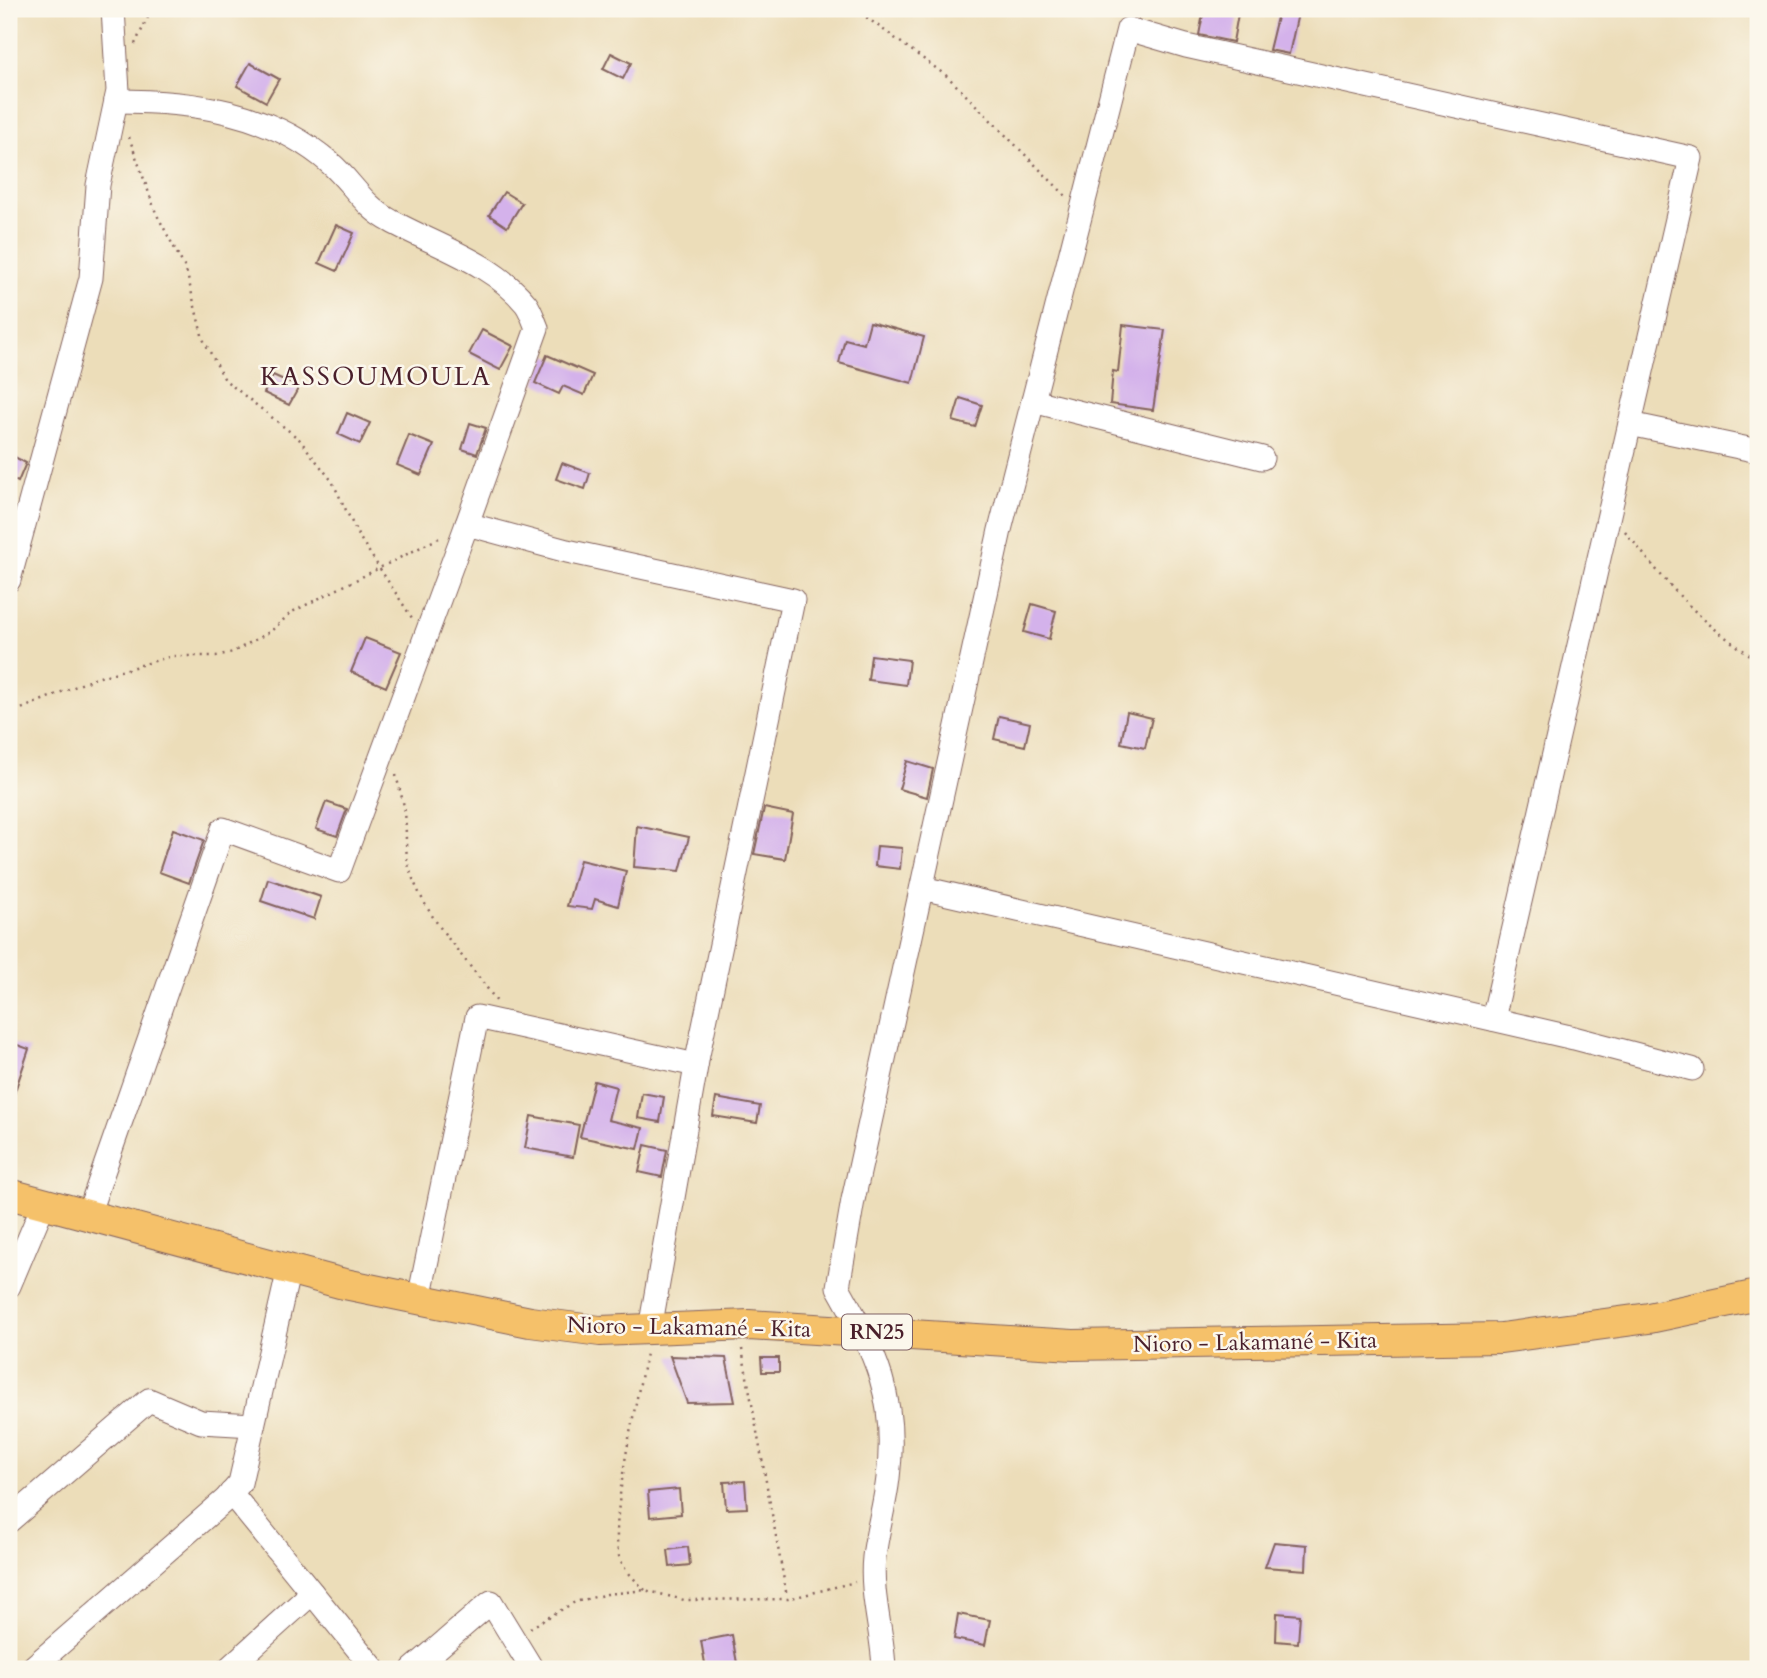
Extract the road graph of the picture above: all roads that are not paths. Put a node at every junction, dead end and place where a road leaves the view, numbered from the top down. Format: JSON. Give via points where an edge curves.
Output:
{"nodes":[{"id":1,"x":113,"y":9,"type":"edge"},
{"id":2,"x":116,"y":101,"type":"junction"},
{"id":3,"x":1033,"y":401,"type":"junction"},
{"id":4,"x":1630,"y":424,"type":"junction"},
{"id":5,"x":1758,"y":451,"type":"edge"},
{"id":6,"x":1262,"y":458,"type":"dead end"},
{"id":7,"x":467,"y":524,"type":"junction"},
{"id":8,"x":9,"y":580,"type":"edge"},
{"id":9,"x":922,"y":888,"type":"junction"},
{"id":10,"x":1493,"y":1019,"type":"junction"},
{"id":11,"x":696,"y":1065,"type":"junction"},
{"id":12,"x":1692,"y":1069,"type":"dead end"},
{"id":13,"x":9,"y":1194,"type":"edge"},
{"id":14,"x":44,"y":1203,"type":"junction"},
{"id":15,"x":88,"y":1215,"type":"junction"},
{"id":16,"x":289,"y":1269,"type":"junction"},
{"id":17,"x":9,"y":1286,"type":"edge"},
{"id":18,"x":1758,"y":1295,"type":"edge"},
{"id":19,"x":419,"y":1299,"type":"junction"},
{"id":20,"x":650,"y":1329,"type":"junction"},
{"id":21,"x":863,"y":1332,"type":"junction"},
{"id":22,"x":253,"y":1425,"type":"junction"},
{"id":23,"x":231,"y":1493,"type":"junction"},
{"id":24,"x":9,"y":1521,"type":"edge"},
{"id":25,"x":312,"y":1593,"type":"junction"},
{"id":26,"x":31,"y":1669,"type":"edge"},
{"id":27,"x":228,"y":1669,"type":"edge"},
{"id":28,"x":374,"y":1669,"type":"edge"},
{"id":29,"x":413,"y":1669,"type":"edge"},
{"id":30,"x":532,"y":1669,"type":"edge"},
{"id":31,"x":884,"y":1669,"type":"edge"}],
"edges":[{"from":1,"to":2,"type":"street"},
{"from":2,"to":7,"type":"street","via":[[171,101],[234,111],[274,129],[313,149],[333,165],[364,203],[388,220],[460,255],[527,305],[537,328]]},
{"from":2,"to":8,"type":"street","via":[[98,185],[91,278]]},
{"from":3,"to":4,"type":"street","via":[[1128,29],[1186,46],[1691,158]]},
{"from":3,"to":6,"type":"street"},
{"from":3,"to":9,"type":"street","via":[[1000,530]]},
{"from":4,"to":5,"type":"street"},
{"from":4,"to":10,"type":"street"},
{"from":7,"to":11,"type":"street","via":[[567,551],[793,600]]},
{"from":7,"to":15,"type":"street","via":[[339,871],[223,829]]},
{"from":9,"to":10,"type":"street"},
{"from":9,"to":21,"type":"street","via":[[838,1287]]},
{"from":10,"to":12,"type":"street"},
{"from":11,"to":19,"type":"street","via":[[477,1017]]},
{"from":11,"to":20,"type":"street"},
{"from":13,"to":14,"type":"main road","name":"Nioro - Lakamané - Kita","number":"RN25"},
{"from":14,"to":15,"type":"main road","name":"Nioro - Lakamané - Kita","number":"RN25"},
{"from":14,"to":17,"type":"street"},
{"from":15,"to":16,"type":"main road","name":"Nioro - Lakamané - Kita","number":"RN25"},
{"from":16,"to":19,"type":"main road","name":"Nioro - Lakamané - Kita","number":"RN25"},
{"from":16,"to":22,"type":"street"},
{"from":18,"to":21,"type":"main road","name":"Nioro - Lakamané - Kita","number":"RN25","via":[[1648,1318],[1501,1338],[1073,1345]]},
{"from":19,"to":20,"type":"main road","name":"Nioro - Lakamané - Kita","number":"RN25","via":[[530,1322],[600,1331]]},
{"from":20,"to":21,"type":"main road","name":"Nioro - Lakamané - Kita","number":"RN25","via":[[737,1325]]},
{"from":21,"to":31,"type":"street","via":[[883,1377],[890,1409],[889,1477],[874,1560]]},
{"from":22,"to":23,"type":"street","via":[[240,1483]]},
{"from":22,"to":24,"type":"street","via":[[201,1422],[149,1400]]},
{"from":23,"to":25,"type":"street"},
{"from":23,"to":26,"type":"street"},
{"from":25,"to":27,"type":"street"},
{"from":25,"to":28,"type":"street"},
{"from":29,"to":30,"type":"street","via":[[491,1602]]}]}
